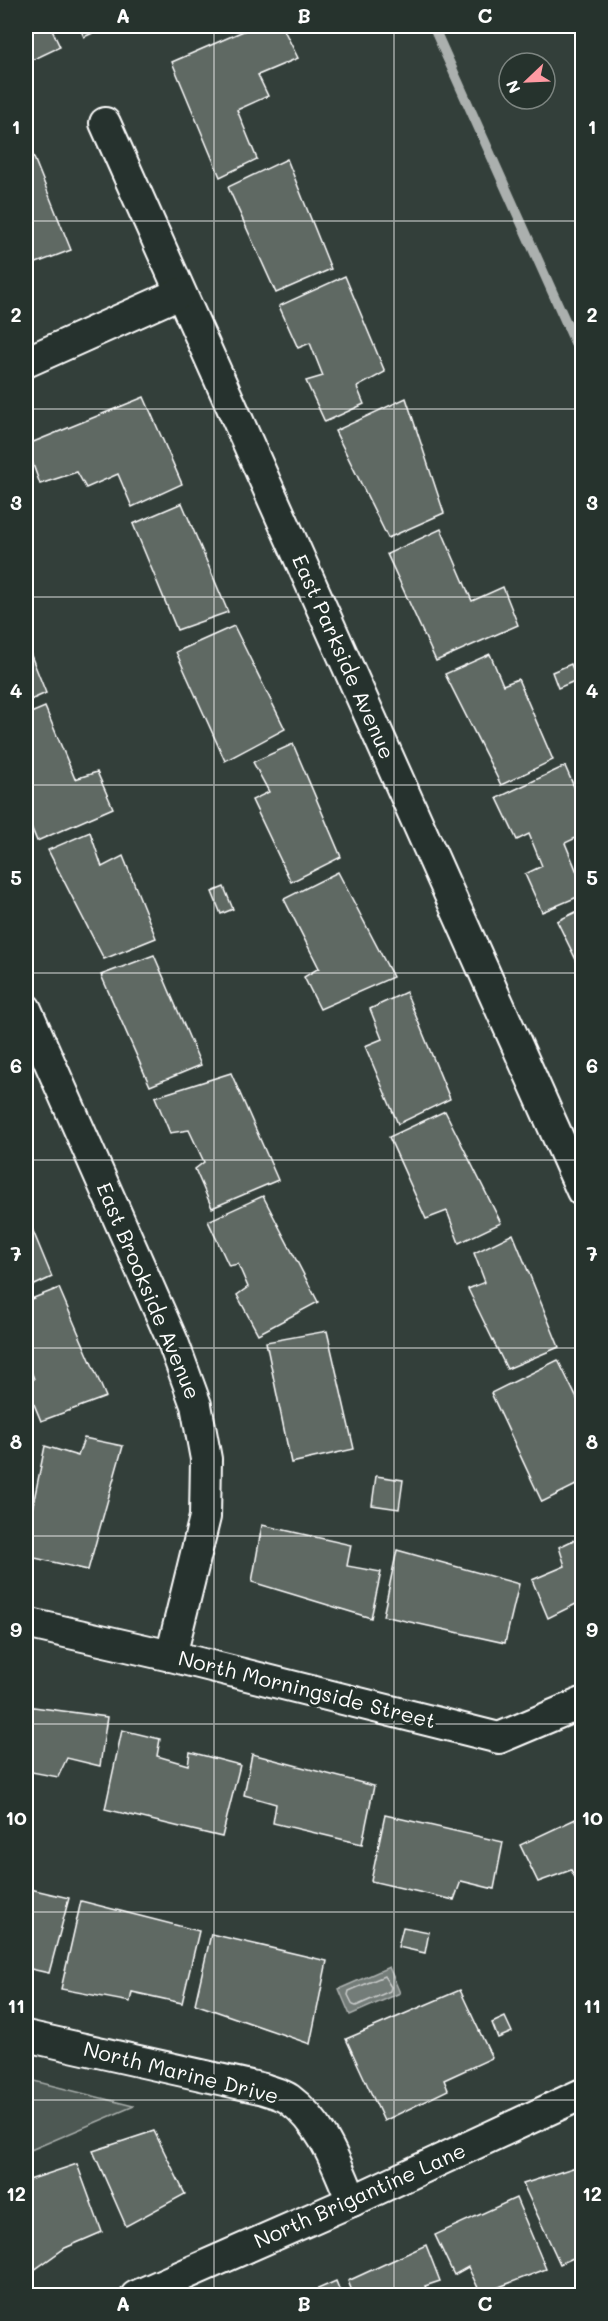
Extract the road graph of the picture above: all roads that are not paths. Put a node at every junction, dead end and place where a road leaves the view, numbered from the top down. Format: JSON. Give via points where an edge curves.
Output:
{"nodes":[{"id":1,"x":105,"y":123,"type":"dead end"},
{"id":2,"x":180,"y":293,"type":"junction"},
{"id":3,"x":26,"y":362,"type":"edge"},
{"id":4,"x":26,"y":1009,"type":"edge"},
{"id":5,"x":582,"y":1191,"type":"edge"},
{"id":6,"x":26,"y":1623,"type":"edge"},
{"id":7,"x":171,"y":1656,"type":"junction"},
{"id":8,"x":582,"y":1703,"type":"edge"},
{"id":9,"x":26,"y":2036,"type":"edge"},
{"id":10,"x":582,"y":2094,"type":"edge"},
{"id":11,"x":352,"y":2201,"type":"junction"},
{"id":12,"x":136,"y":2295,"type":"edge"}],
"edges":[{"from":1,"to":2,"type":"street","name":"East Parkside Avenue"},
{"from":2,"to":3,"type":"street"},
{"from":2,"to":5,"type":"street","name":"East Parkside Avenue"},
{"from":4,"to":7,"type":"street","name":"East Brookside Avenue","via":[[173,1342],[196,1406],[206,1459],[205,1517]]},
{"from":6,"to":7,"type":"street","name":"North Morningside Street"},
{"from":7,"to":8,"type":"street","name":"North Morningside Street","via":[[499,1738]]},
{"from":9,"to":11,"type":"street","name":"North Marine Drive","via":[[264,2089],[287,2098],[312,2119]]},
{"from":10,"to":11,"type":"street","name":"North Brigantine Lane"},
{"from":11,"to":12,"type":"street","name":"North Brigantine Lane"}]}
